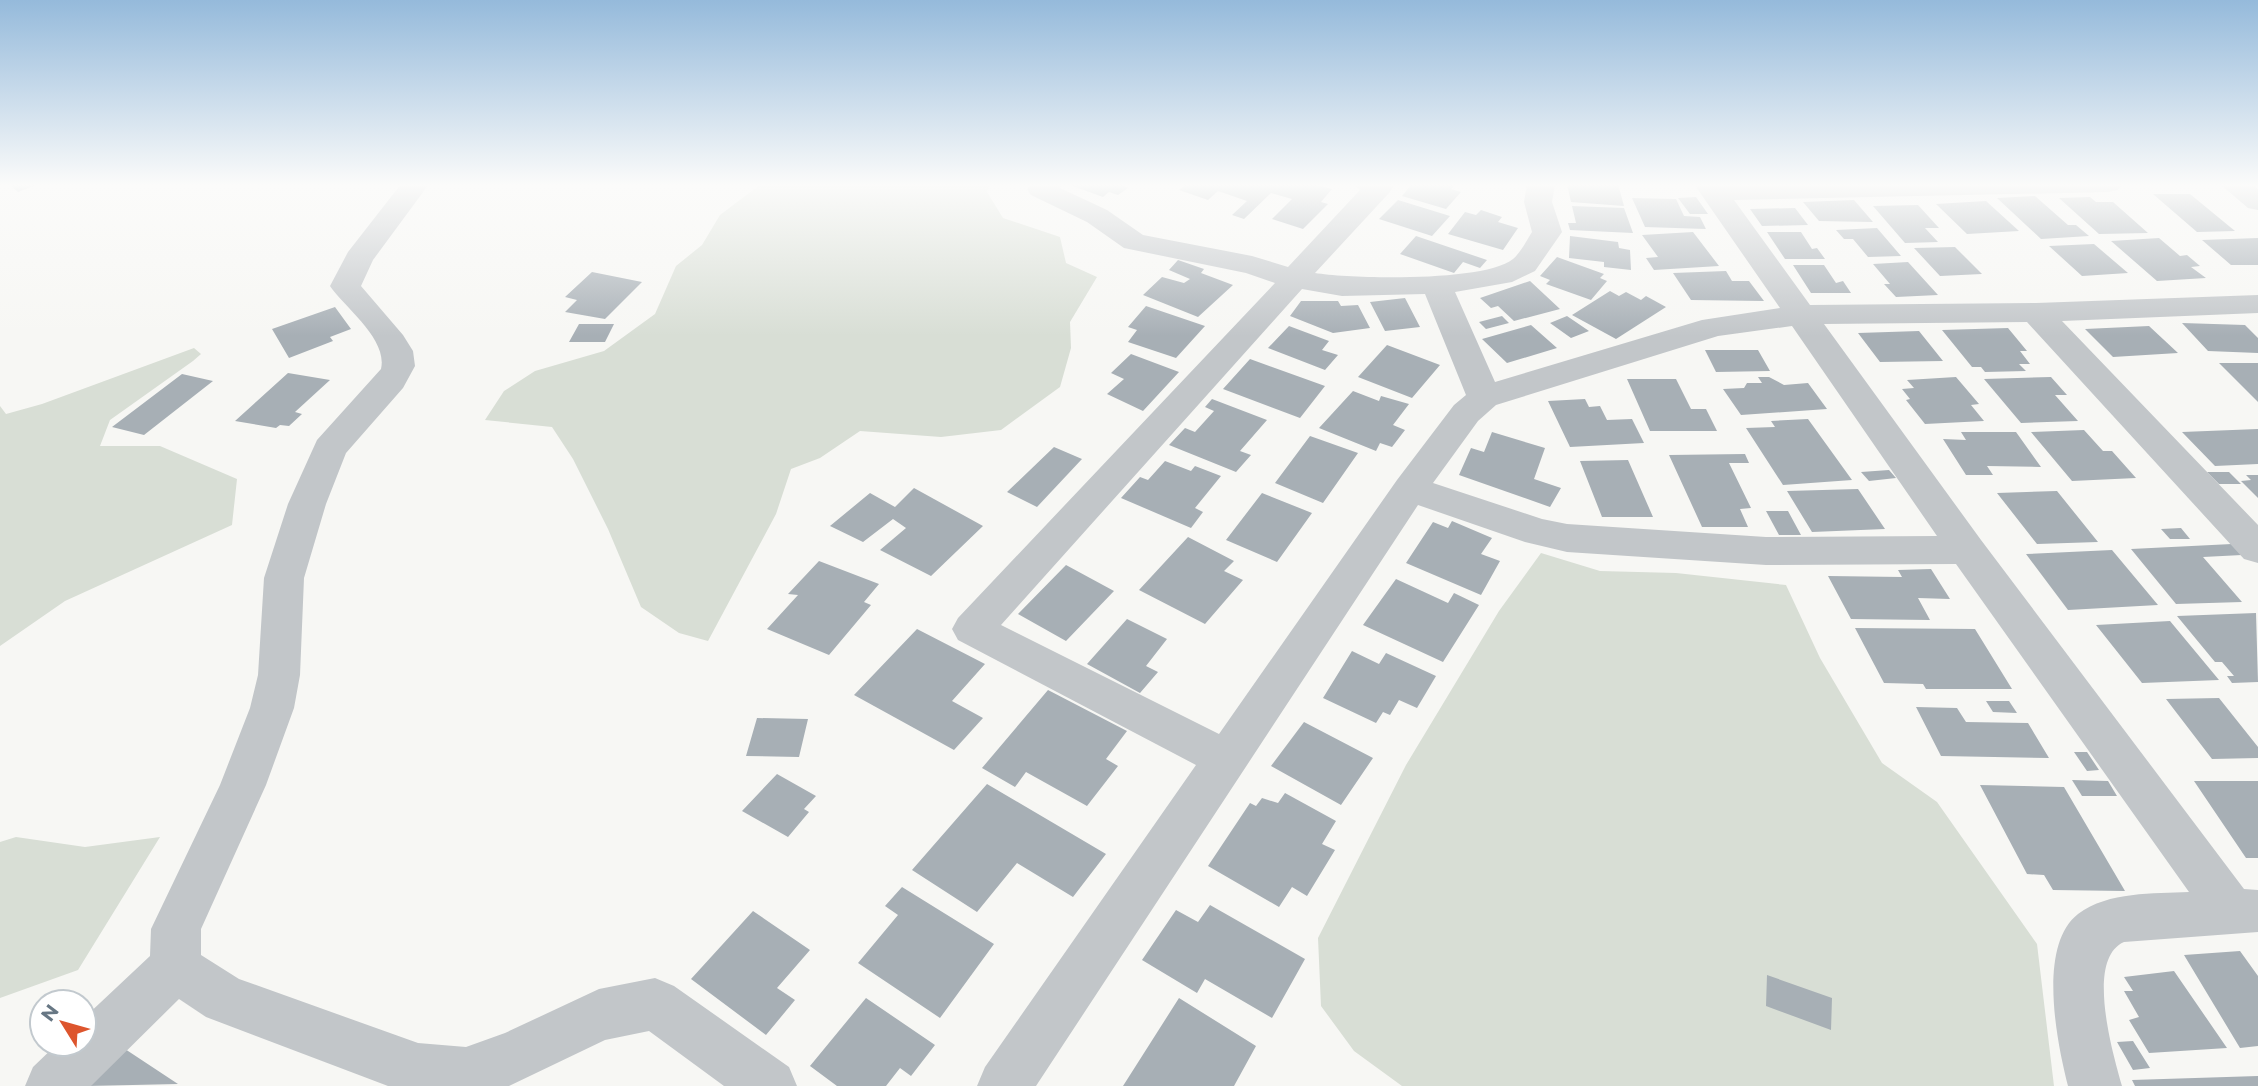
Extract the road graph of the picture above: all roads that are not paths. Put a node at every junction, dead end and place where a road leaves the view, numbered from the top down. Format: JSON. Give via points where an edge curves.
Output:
{"nodes":[{"id":1,"x":379,"y":235,"type":"edge"},
{"id":2,"x":1124,"y":235,"type":"edge"},
{"id":3,"x":1333,"y":235,"type":"edge"},
{"id":4,"x":1545,"y":235,"type":"edge"},
{"id":5,"x":1744,"y":235,"type":"edge"},
{"id":6,"x":1295,"y":279,"type":"junction"},
{"id":7,"x":1437,"y":285,"type":"junction"},
{"id":8,"x":2258,"y":305,"type":"edge"},
{"id":9,"x":2036,"y":312,"type":"junction"},
{"id":10,"x":1801,"y":314,"type":"junction"},
{"id":11,"x":1484,"y":397,"type":"junction"},
{"id":12,"x":1410,"y":489,"type":"junction"},
{"id":13,"x":2258,"y":549,"type":"edge"},
{"id":14,"x":1967,"y":550,"type":"junction"},
{"id":15,"x":1228,"y":760,"type":"junction"},
{"id":16,"x":2245,"y":911,"type":"edge"},
{"id":17,"x":175,"y":967,"type":"junction"},
{"id":18,"x":52,"y":1086,"type":"edge"},
{"id":19,"x":770,"y":1086,"type":"edge"},
{"id":20,"x":1004,"y":1086,"type":"edge"},
{"id":21,"x":2095,"y":1086,"type":"edge"}],
"edges":[{"from":1,"to":17,"type":"street","via":[[357,260],[345,286],[390,338],[400,359],[398,368],[330,449],[307,504],[284,578],[279,675],[272,708],[243,785],[176,929]]},
{"from":2,"to":6,"type":"street","via":[[1134,242],[1252,265]]},
{"from":3,"to":6,"type":"street"},
{"from":4,"to":7,"type":"street","via":[[1524,265],[1501,276]]},
{"from":5,"to":10,"type":"street"},
{"from":6,"to":7,"type":"street","via":[[1342,288]]},
{"from":6,"to":15,"type":"street","via":[[972,629]]},
{"from":7,"to":11,"type":"street"},
{"from":8,"to":9,"type":"street"},
{"from":9,"to":10,"type":"street"},
{"from":9,"to":13,"type":"street"},
{"from":10,"to":11,"type":"street","via":[[1713,327]]},
{"from":10,"to":14,"type":"street"},
{"from":11,"to":12,"type":"street","via":[[1466,413]]},
{"from":12,"to":14,"type":"street","via":[[1567,538],[1766,551]]},
{"from":12,"to":15,"type":"street"},
{"from":14,"to":16,"type":"street"},
{"from":15,"to":20,"type":"street"},
{"from":16,"to":21,"type":"street","via":[[2124,919],[2090,937],[2080,968],[2079,1009]]},
{"from":17,"to":18,"type":"street"},
{"from":17,"to":19,"type":"street","via":[[224,999],[418,1070],[466,1074],[515,1057],[599,1015],[655,1004]]}]}
